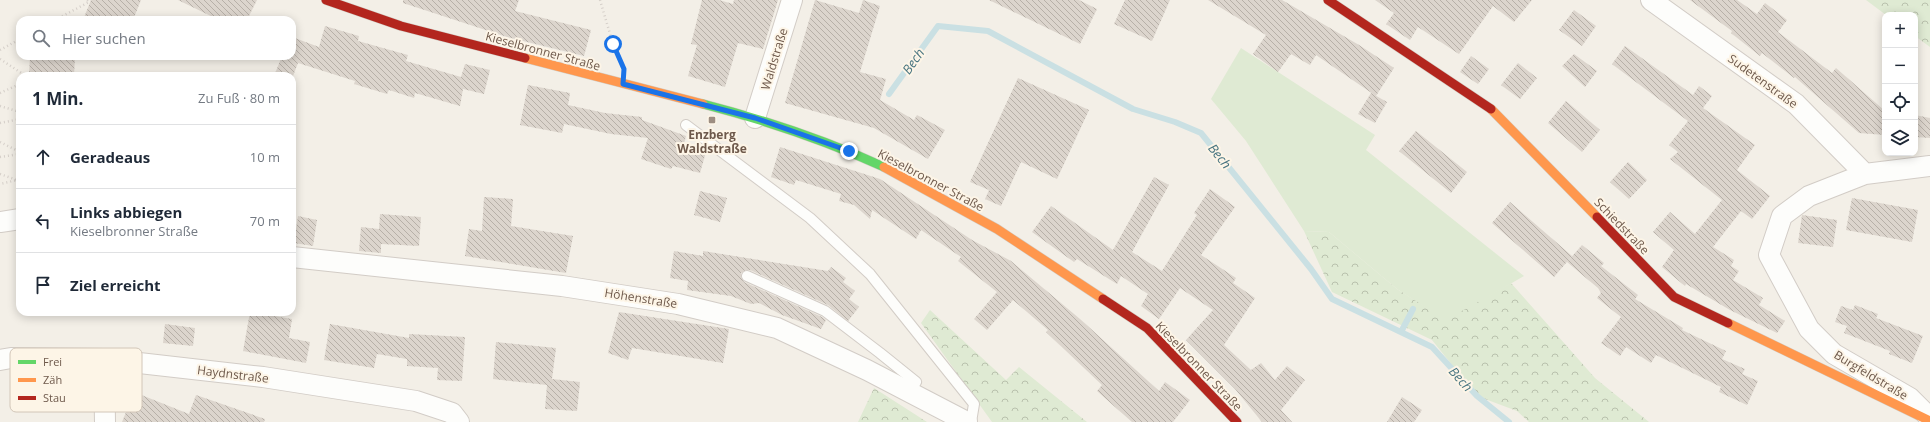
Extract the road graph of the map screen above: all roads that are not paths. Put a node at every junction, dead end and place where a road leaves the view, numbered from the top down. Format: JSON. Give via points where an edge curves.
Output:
{"nodes":[{"id":1,"x":326,"y":0,"type":"edge"},
{"id":2,"x":792,"y":0,"type":"edge"},
{"id":3,"x":1328,"y":0,"type":"edge"},
{"id":4,"x":1651,"y":0,"type":"edge"},
{"id":5,"x":755,"y":118,"type":"junction"},
{"id":6,"x":686,"y":125,"type":"dead end"},
{"id":7,"x":1930,"y":166,"type":"edge"},
{"id":8,"x":1865,"y":174,"type":"junction"},
{"id":9,"x":16,"y":220,"type":"edge"},
{"id":10,"x":0,"y":222,"type":"edge"},
{"id":11,"x":296,"y":257,"type":"edge"},
{"id":12,"x":747,"y":276,"type":"dead end"},
{"id":13,"x":10,"y":358,"type":"edge"},
{"id":14,"x":0,"y":360,"type":"edge"},
{"id":15,"x":142,"y":363,"type":"edge"},
{"id":16,"x":910,"y":392,"type":"junction"},
{"id":17,"x":1930,"y":420,"type":"edge"},
{"id":18,"x":459,"y":422,"type":"edge"},
{"id":19,"x":968,"y":422,"type":"edge"},
{"id":20,"x":971,"y":422,"type":"edge"},
{"id":21,"x":1237,"y":422,"type":"edge"}],
"edges":[{"from":1,"to":5,"type":"main road","name":"Kieselbronner Straße","via":[[401,26]]},
{"from":2,"to":5,"type":"street","name":"Waldstraße"},
{"from":3,"to":17,"type":"main road","name":"Schiedstraße","via":[[1496,112],[1674,298]]},
{"from":4,"to":8,"type":"street","name":"Sudetenstraße","via":[[1796,104]]},
{"from":5,"to":21,"type":"main road","name":"Kieselbronner Straße","via":[[849,151],[896,172],[997,229],[1146,328]]},
{"from":6,"to":20,"type":"lane","via":[[810,218],[870,274],[974,404]]},
{"from":7,"to":8,"type":"street","name":"Burgfeldstraße"},
{"from":8,"to":17,"type":"street","name":"Burgfeldstraße","via":[[1809,196],[1782,216],[1769,255],[1809,329],[1834,354],[1910,398]]},
{"from":9,"to":10,"type":"street"},
{"from":11,"to":16,"type":"street","name":"Höhenstraße","via":[[562,286],[678,304],[777,328]]},
{"from":12,"to":16,"type":"lane","via":[[825,311],[916,382]]},
{"from":13,"to":14,"type":"street","name":"Haydnstraße"},
{"from":15,"to":18,"type":"street","name":"Haydnstraße","via":[[263,377],[416,401],[452,413]]},
{"from":16,"to":19,"type":"street","name":"Höhenstraße"}]}
